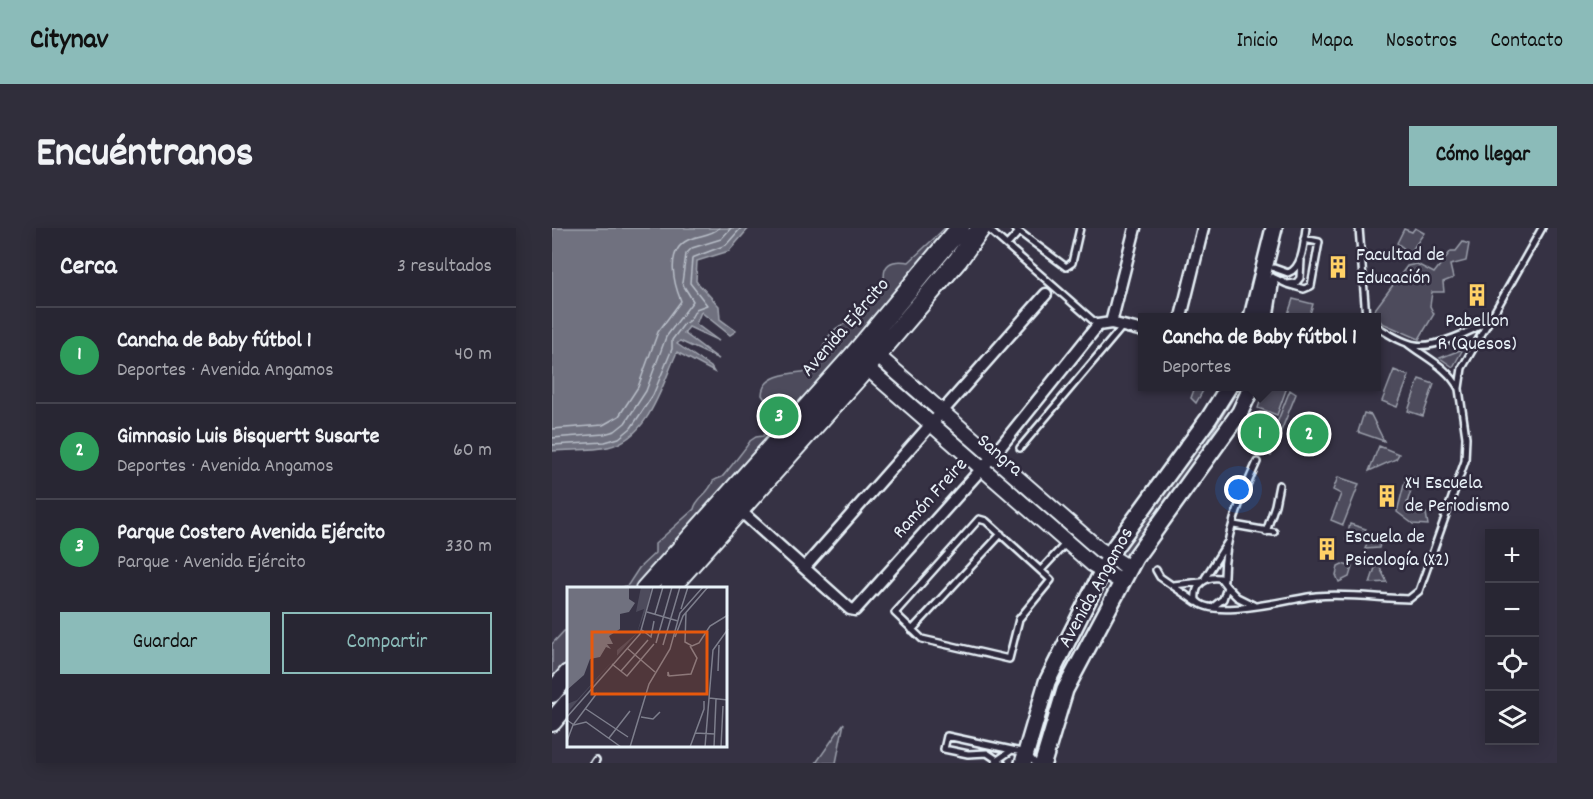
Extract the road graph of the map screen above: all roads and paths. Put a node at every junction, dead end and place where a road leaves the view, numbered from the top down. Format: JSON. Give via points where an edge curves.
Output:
{"nodes":[{"id":1,"x":960,"y":228,"type":"edge"},
{"id":2,"x":981,"y":228,"type":"edge"},
{"id":3,"x":987,"y":228,"type":"edge"},
{"id":4,"x":1080,"y":228,"type":"edge"},
{"id":5,"x":1135,"y":228,"type":"edge"},
{"id":6,"x":1203,"y":228,"type":"edge"},
{"id":7,"x":1274,"y":228,"type":"edge"},
{"id":8,"x":1282,"y":228,"type":"edge"},
{"id":9,"x":1306,"y":228,"type":"edge"},
{"id":10,"x":1359,"y":228,"type":"edge"},
{"id":11,"x":1542,"y":228,"type":"edge"},
{"id":12,"x":1016,"y":230,"type":"edge"},
{"id":13,"x":1304,"y":239,"type":"junction"},
{"id":14,"x":1007,"y":245,"type":"junction"},
{"id":15,"x":1301,"y":256,"type":"junction"},
{"id":16,"x":1301,"y":268,"type":"junction"},
{"id":17,"x":1315,"y":271,"type":"junction"},
{"id":18,"x":1273,"y":273,"type":"junction"},
{"id":19,"x":1287,"y":284,"type":"junction"},
{"id":20,"x":1046,"y":294,"type":"dead end"},
{"id":21,"x":1182,"y":313,"type":"edge"},
{"id":22,"x":1253,"y":313,"type":"edge"},
{"id":23,"x":1266,"y":313,"type":"edge"},
{"id":24,"x":1365,"y":313,"type":"edge"},
{"id":25,"x":1490,"y":320,"type":"junction"},
{"id":26,"x":1111,"y":323,"type":"junction"},
{"id":27,"x":1098,"y":325,"type":"junction"},
{"id":28,"x":1123,"y":326,"type":"junction"},
{"id":29,"x":1381,"y":329,"type":"edge"},
{"id":30,"x":1138,"y":330,"type":"edge"},
{"id":31,"x":1407,"y":343,"type":"junction"},
{"id":32,"x":865,"y":355,"type":"junction"},
{"id":33,"x":1459,"y":389,"type":"junction"},
{"id":34,"x":1226,"y":391,"type":"edge"},
{"id":35,"x":1250,"y":391,"type":"edge"},
{"id":36,"x":943,"y":412,"type":"junction"},
{"id":37,"x":932,"y":423,"type":"junction"},
{"id":38,"x":1020,"y":448,"type":"dead end"},
{"id":39,"x":993,"y":456,"type":"junction"},
{"id":40,"x":1257,"y":462,"type":"dead end"},
{"id":41,"x":982,"y":468,"type":"junction"},
{"id":42,"x":1279,"y":485,"type":"dead end"},
{"id":43,"x":733,"y":505,"type":"junction"},
{"id":44,"x":1234,"y":525,"type":"junction"},
{"id":45,"x":1266,"y":532,"type":"junction"},
{"id":46,"x":1274,"y":532,"type":"dead end"},
{"id":47,"x":1001,"y":534,"type":"junction"},
{"id":48,"x":1231,"y":536,"type":"junction"},
{"id":49,"x":1066,"y":542,"type":"junction"},
{"id":50,"x":1106,"y":563,"type":"junction"},
{"id":51,"x":805,"y":567,"type":"junction"},
{"id":52,"x":1129,"y":568,"type":"junction"},
{"id":53,"x":1042,"y":569,"type":"junction"},
{"id":54,"x":1156,"y":570,"type":"dead end"},
{"id":55,"x":1224,"y":580,"type":"junction"},
{"id":56,"x":1202,"y":581,"type":"junction"},
{"id":57,"x":1122,"y":582,"type":"junction"},
{"id":58,"x":1171,"y":585,"type":"junction"},
{"id":59,"x":659,"y":586,"type":"edge"},
{"id":60,"x":1227,"y":587,"type":"junction"},
{"id":61,"x":1199,"y":603,"type":"junction"},
{"id":62,"x":1255,"y":606,"type":"junction"},
{"id":63,"x":1213,"y":607,"type":"junction"},
{"id":64,"x":912,"y":630,"type":"junction"},
{"id":65,"x":567,"y":675,"type":"edge"},
{"id":66,"x":552,"y":693,"type":"edge"},
{"id":67,"x":567,"y":704,"type":"edge"},
{"id":68,"x":552,"y":722,"type":"edge"},
{"id":69,"x":1024,"y":757,"type":"edge"},
{"id":70,"x":998,"y":762,"type":"edge"},
{"id":71,"x":1043,"y":763,"type":"edge"}],
"edges":[{"from":1,"to":32,"type":"highway","name":"Avenida Ejército"},
{"from":2,"to":32,"type":"highway","name":"Avenida Ejército","via":[[958,260]]},
{"from":3,"to":14,"type":"lane"},
{"from":4,"to":12,"type":"lane","via":[[1072,263],[1065,267]]},
{"from":5,"to":26,"type":"street"},
{"from":6,"to":21,"type":"street"},
{"from":7,"to":22,"type":"main road"},
{"from":8,"to":18,"type":"main road"},
{"from":9,"to":13,"type":"lane"},
{"from":10,"to":24,"type":"lane"},
{"from":11,"to":25,"type":"lane"},
{"from":12,"to":14,"type":"lane"},
{"from":13,"to":15,"type":"lane"},
{"from":13,"to":17,"type":"lane","via":[[1319,243]]},
{"from":14,"to":27,"type":"lane"},
{"from":15,"to":16,"type":"lane"},
{"from":15,"to":18,"type":"lane","via":[[1292,273]]},
{"from":16,"to":17,"type":"lane"},
{"from":16,"to":19,"type":"lane","via":[[1298,281]]},
{"from":17,"to":19,"type":"lane","via":[[1309,289]]},
{"from":18,"to":19,"type":"lane"},
{"from":18,"to":23,"type":"main road"},
{"from":20,"to":36,"type":"street"},
{"from":25,"to":31,"type":"lane","via":[[1432,344]]},
{"from":25,"to":33,"type":"lane","via":[[1462,368]]},
{"from":26,"to":27,"type":"street"},
{"from":26,"to":28,"type":"street"},
{"from":27,"to":39,"type":"street","name":"Ramón Freire"},
{"from":28,"to":30,"type":"street"},
{"from":28,"to":38,"type":"lane"},
{"from":29,"to":31,"type":"lane"},
{"from":31,"to":33,"type":"lane","via":[[1447,371]]},
{"from":32,"to":36,"type":"street","name":"Sangra"},
{"from":32,"to":37,"type":"street","name":"Sangra"},
{"from":32,"to":43,"type":"highway","name":"Avenida Ejército"},
{"from":33,"to":62,"type":"lane","via":[[1467,437],[1465,461],[1419,591],[1409,599],[1317,596]]},
{"from":34,"to":50,"type":"main road","name":"Avenida Angamos"},
{"from":35,"to":52,"type":"main road","name":"Avenida Angamos","via":[[1240,412]]},
{"from":36,"to":37,"type":"street"},
{"from":36,"to":39,"type":"street","name":"Sangra"},
{"from":37,"to":41,"type":"street","name":"Sangra"},
{"from":37,"to":51,"type":"street"},
{"from":39,"to":41,"type":"street","name":"Ramón Freire"},
{"from":39,"to":50,"type":"street","name":"Sangra"},
{"from":40,"to":44,"type":"lane"},
{"from":41,"to":49,"type":"street","name":"Sangra"},
{"from":41,"to":51,"type":"street","name":"Ramón Freire","via":[[855,610]]},
{"from":42,"to":45,"type":"lane"},
{"from":43,"to":51,"type":"street"},
{"from":43,"to":59,"type":"highway","name":"Avenida Ejército"},
{"from":44,"to":45,"type":"lane"},
{"from":44,"to":48,"type":"lane"},
{"from":45,"to":46,"type":"lane"},
{"from":47,"to":53,"type":"lane"},
{"from":47,"to":64,"type":"lane"},
{"from":47,"to":64,"type":"lane","via":[[979,519],[895,613]]},
{"from":48,"to":55,"type":"lane"},
{"from":48,"to":56,"type":"lane","via":[[1218,562]]},
{"from":49,"to":50,"type":"street","name":"Sangra"},
{"from":49,"to":53,"type":"lane"},
{"from":50,"to":52,"type":"street","name":"Sangra"},
{"from":50,"to":57,"type":"street","name":"Sangra"},
{"from":50,"to":69,"type":"main road","name":"Avenida Angamos","via":[[1047,682]]},
{"from":52,"to":57,"type":"main road","name":"Avenida Angamos"},
{"from":53,"to":64,"type":"lane","via":[[1051,580],[1019,619],[1009,659],[922,639]]},
{"from":54,"to":58,"type":"lane"},
{"from":55,"to":56,"type":"lane","via":[[1217,577]]},
{"from":55,"to":60,"type":"lane"},
{"from":56,"to":58,"type":"lane"},
{"from":56,"to":61,"type":"lane","via":[[1195,596]]},
{"from":57,"to":71,"type":"main road","name":"Avenida Angamos","via":[[1065,690]]},
{"from":58,"to":61,"type":"lane"},
{"from":60,"to":62,"type":"lane"},
{"from":60,"to":63,"type":"lane","via":[[1223,599]]},
{"from":61,"to":63,"type":"lane"},
{"from":62,"to":63,"type":"lane"},
{"from":65,"to":66,"type":"highway"},
{"from":67,"to":68,"type":"highway"},
{"from":69,"to":70,"type":"lane"},
{"from":69,"to":70,"type":"lane","via":[[947,736],[944,749],[987,753]]}]}
